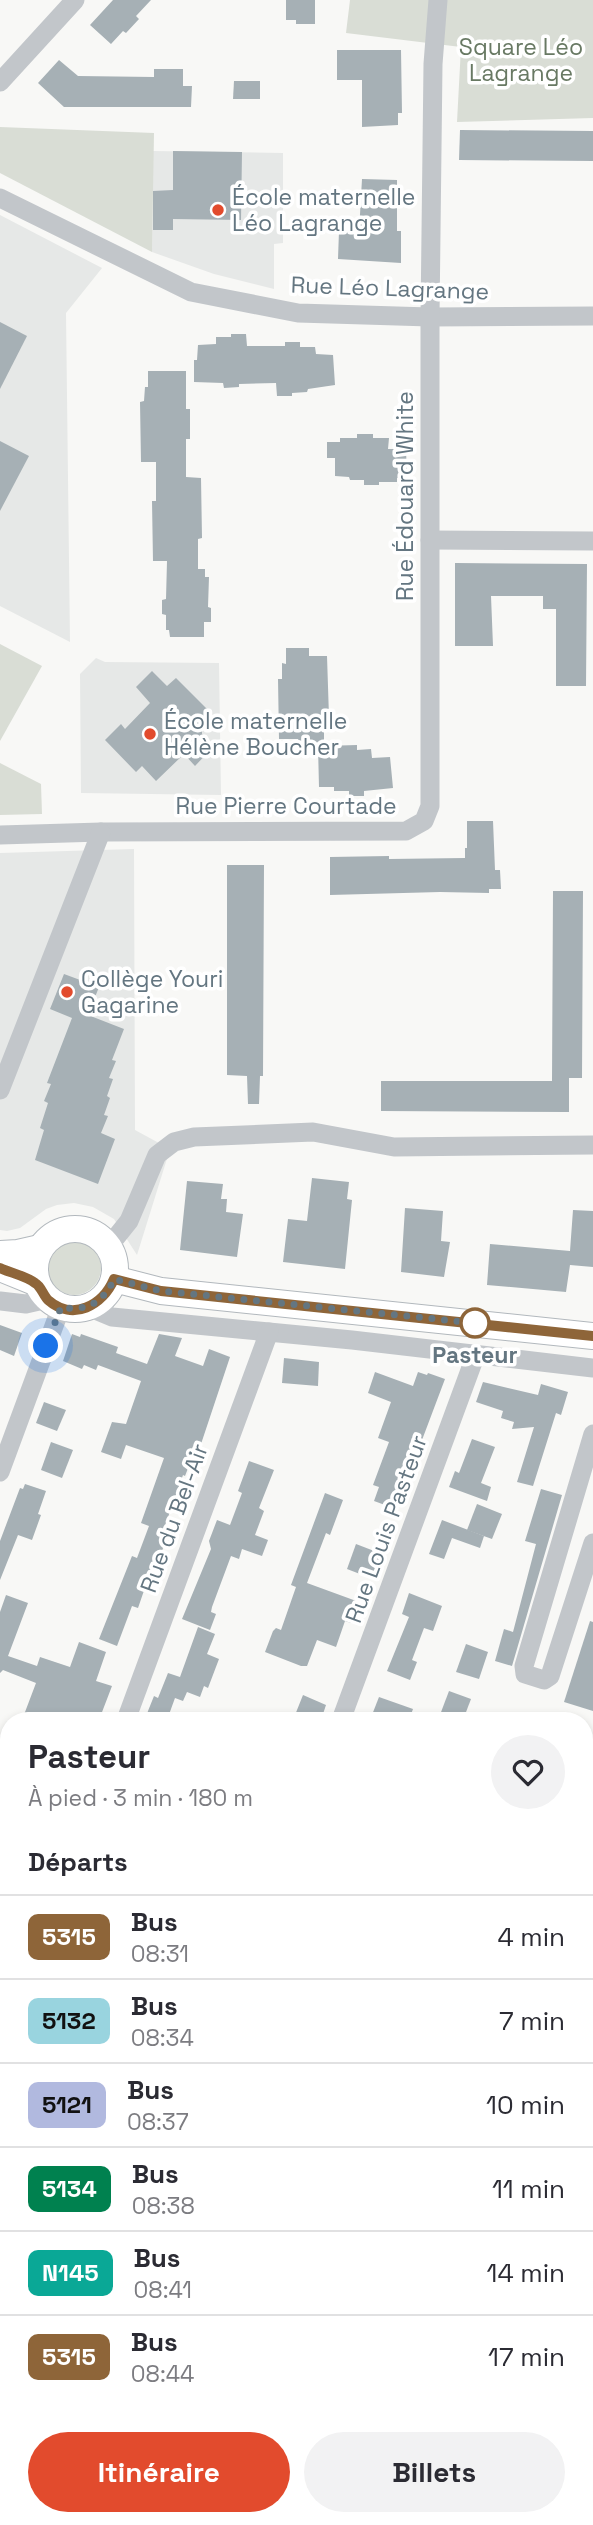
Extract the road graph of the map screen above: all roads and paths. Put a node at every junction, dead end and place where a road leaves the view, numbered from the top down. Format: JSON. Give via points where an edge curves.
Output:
{"nodes":[{"id":1,"x":75,"y":0,"type":"edge"},
{"id":2,"x":438,"y":0,"type":"edge"},
{"id":3,"x":0,"y":82,"type":"edge"},
{"id":4,"x":0,"y":198,"type":"edge"},
{"id":5,"x":593,"y":316,"type":"edge"},
{"id":6,"x":430,"y":317,"type":"junction"},
{"id":7,"x":430,"y":540,"type":"junction"},
{"id":8,"x":593,"y":541,"type":"edge"},
{"id":9,"x":429,"y":676,"type":"joint"},
{"id":10,"x":102,"y":832,"type":"junction"},
{"id":11,"x":0,"y":835,"type":"edge"},
{"id":12,"x":0,"y":1090,"type":"edge"},
{"id":13,"x":593,"y":1145,"type":"edge"},
{"id":14,"x":109,"y":1246,"type":"junction"},
{"id":15,"x":40,"y":1248,"type":"junction"},
{"id":16,"x":0,"y":1254,"type":"edge"},
{"id":17,"x":0,"y":1268,"type":"edge"},
{"id":18,"x":114,"y":1279,"type":"junction"},
{"id":19,"x":48,"y":1296,"type":"junction"},
{"id":20,"x":0,"y":1301,"type":"edge"},
{"id":21,"x":88,"y":1307,"type":"junction"},
{"id":22,"x":269,"y":1332,"type":"junction"},
{"id":23,"x":593,"y":1336,"type":"edge"},
{"id":24,"x":476,"y":1354,"type":"junction"},
{"id":25,"x":593,"y":1368,"type":"edge"},
{"id":26,"x":593,"y":1434,"type":"edge"},
{"id":27,"x":0,"y":1472,"type":"edge"},
{"id":28,"x":585,"y":1491,"type":"edge"},
{"id":29,"x":593,"y":1543,"type":"edge"},
{"id":30,"x":129,"y":1712,"type":"edge"},
{"id":31,"x":344,"y":1712,"type":"edge"}],
"edges":[{"from":1,"to":3,"type":"street"},
{"from":2,"to":6,"type":"street","name":"Rue Édouard White"},
{"from":4,"to":6,"type":"street","name":"Rue Léo Lagrange","via":[[191,292],[298,313]]},
{"from":5,"to":6,"type":"street","name":"Rue Léo Lagrange"},
{"from":6,"to":7,"type":"street","name":"Rue Édouard White"},
{"from":7,"to":8,"type":"street"},
{"from":7,"to":9,"type":"street","name":"Rue Édouard White"},
{"from":9,"to":10,"type":"street","name":"Rue Pierre Courtade","via":[[430,806],[424,821],[406,831]]},
{"from":10,"to":11,"type":"street","name":"Rue Pierre Courtade"},
{"from":10,"to":12,"type":"street"},
{"from":13,"to":14,"type":"street","via":[[394,1147],[313,1132],[194,1137],[174,1142],[157,1154],[129,1222]]},
{"from":14,"to":15,"type":"street","via":[[80,1228],[57,1233]]},
{"from":14,"to":18,"type":"street"},
{"from":15,"to":16,"type":"street"},
{"from":15,"to":19,"type":"street","via":[[34,1271]]},
{"from":17,"to":19,"type":"street"},
{"from":18,"to":21,"type":"street","via":[[100,1301]]},
{"from":18,"to":23,"type":"street","via":[[161,1291]]},
{"from":19,"to":20,"type":"street","via":[[26,1304]]},
{"from":19,"to":21,"type":"street","via":[[74,1310]]},
{"from":19,"to":27,"type":"street"},
{"from":21,"to":22,"type":"street","via":[[112,1317]]},
{"from":22,"to":24,"type":"street"},
{"from":22,"to":30,"type":"street","name":"Rue du Bel-Air"},
{"from":24,"to":25,"type":"street"},
{"from":24,"to":31,"type":"street","name":"Rue Louis Pasteur"},
{"from":26,"to":28,"type":"street"},
{"from":28,"to":29,"type":"street","via":[[524,1674],[544,1680],[550,1676]]}]}
